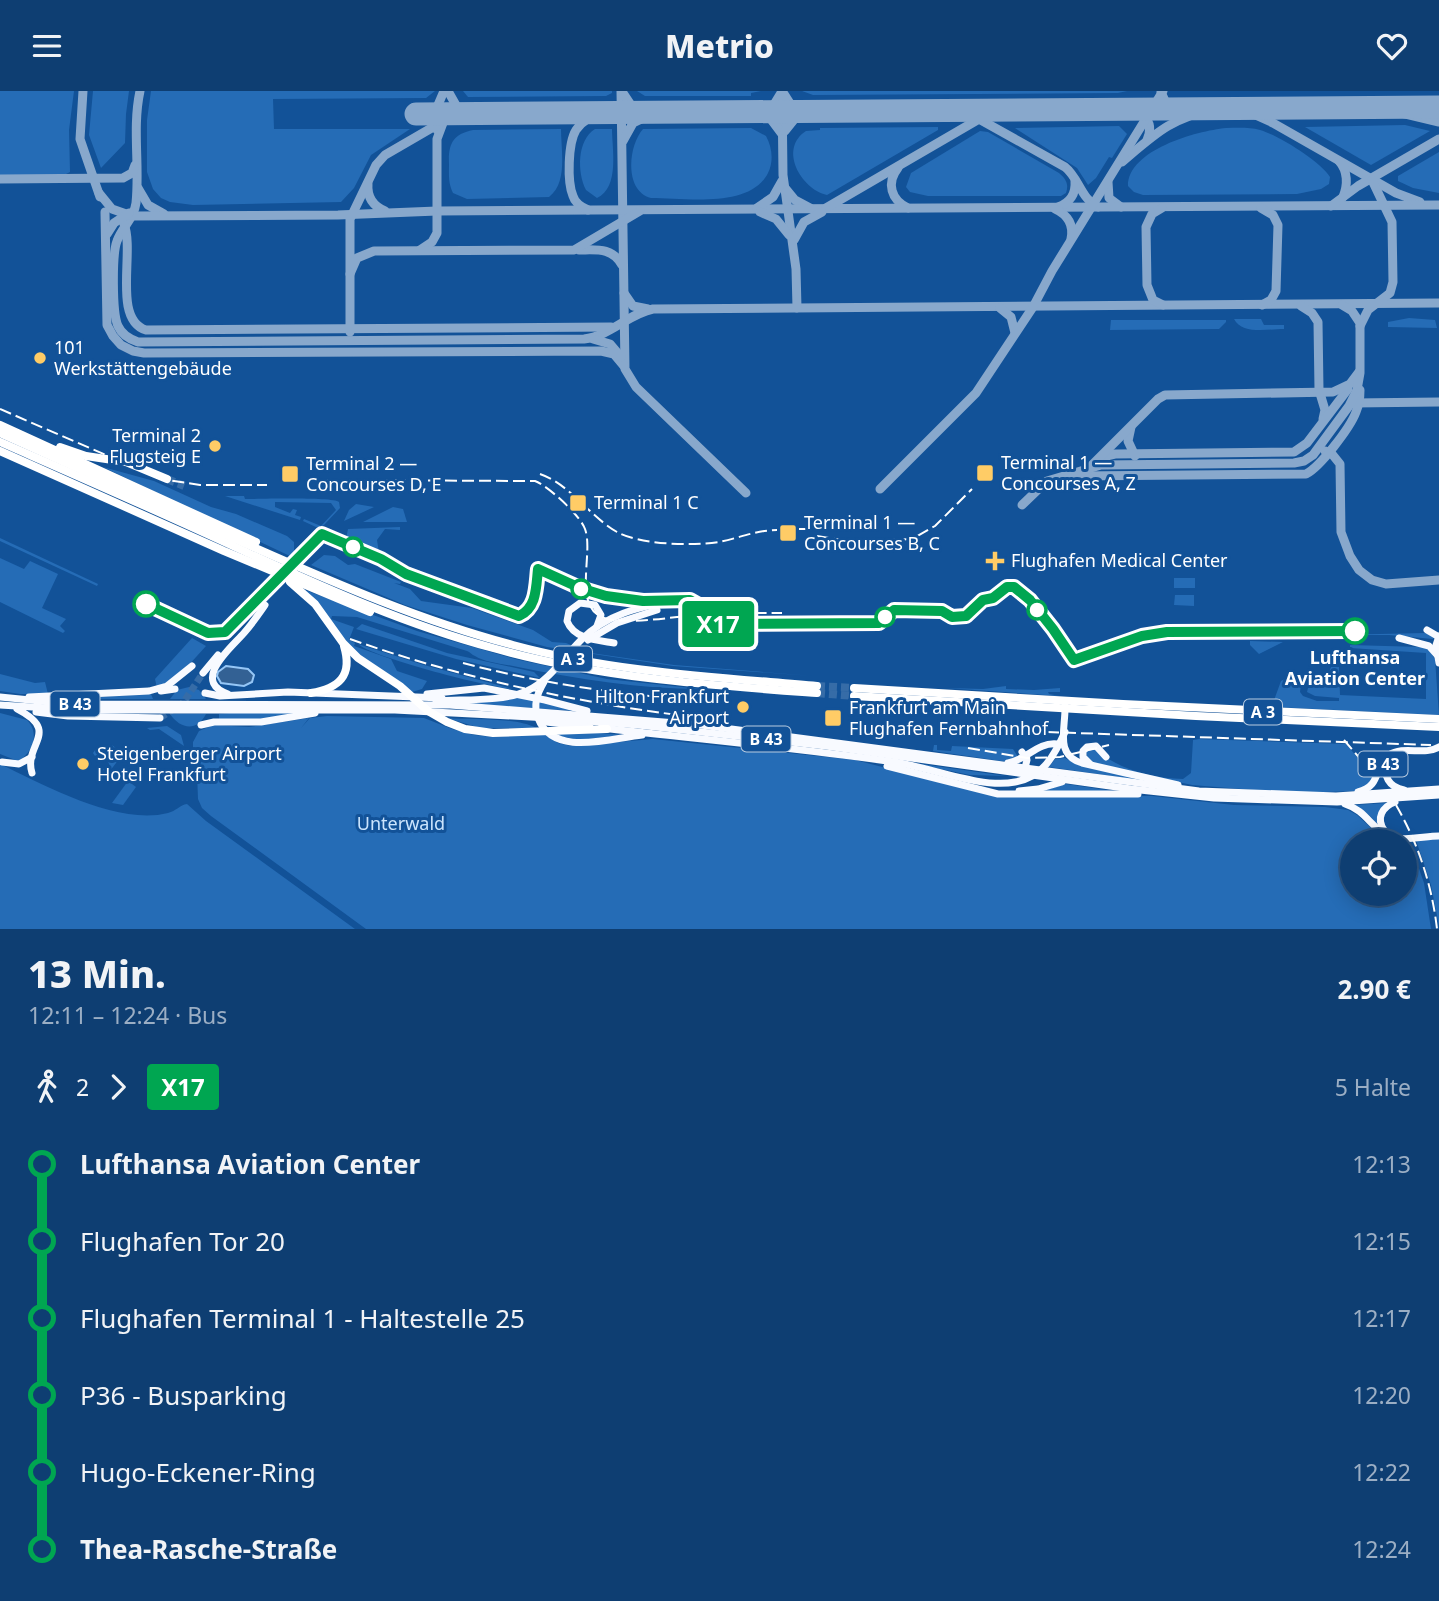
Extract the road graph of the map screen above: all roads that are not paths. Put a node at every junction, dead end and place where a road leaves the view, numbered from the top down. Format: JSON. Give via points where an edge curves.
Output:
{"nodes":[{"id":1,"x":0,"y":423,"type":"edge"},
{"id":2,"x":0,"y":433,"type":"edge"},
{"id":3,"x":0,"y":442,"type":"edge"},
{"id":4,"x":38,"y":450,"type":"junction"},
{"id":5,"x":0,"y":451,"type":"edge"},
{"id":6,"x":121,"y":461,"type":"junction"},
{"id":7,"x":167,"y":479,"type":"tunnel mouth"},
{"id":8,"x":283,"y":567,"type":"junction"},
{"id":9,"x":307,"y":583,"type":"junction"},
{"id":10,"x":684,"y":598,"type":"dead end"},
{"id":11,"x":657,"y":610,"type":"dead end"},
{"id":12,"x":597,"y":627,"type":"junction"},
{"id":13,"x":1427,"y":630,"type":"dead end"},
{"id":14,"x":1399,"y":638,"type":"dead end"},
{"id":15,"x":1438,"y":638,"type":"edge"},
{"id":16,"x":343,"y":643,"type":"junction"},
{"id":17,"x":614,"y":643,"type":"dead end"},
{"id":18,"x":573,"y":650,"type":"junction"},
{"id":19,"x":1438,"y":659,"type":"edge"},
{"id":20,"x":192,"y":666,"type":"dead end"},
{"id":21,"x":203,"y":673,"type":"tunnel mouth"},
{"id":22,"x":551,"y":673,"type":"junction"},
{"id":23,"x":175,"y":689,"type":"dead end"},
{"id":24,"x":140,"y":692,"type":"junction"},
{"id":25,"x":205,"y":693,"type":"dead end"},
{"id":26,"x":311,"y":693,"type":"junction"},
{"id":27,"x":246,"y":694,"type":"junction"},
{"id":28,"x":0,"y":696,"type":"edge"},
{"id":29,"x":405,"y":696,"type":"junction"},
{"id":30,"x":457,"y":699,"type":"junction"},
{"id":31,"x":1065,"y":699,"type":"dead end"},
{"id":32,"x":545,"y":700,"type":"junction"},
{"id":33,"x":394,"y":704,"type":"junction"},
{"id":34,"x":0,"y":705,"type":"edge"},
{"id":35,"x":585,"y":705,"type":"dead end"},
{"id":36,"x":150,"y":707,"type":"junction"},
{"id":37,"x":224,"y":707,"type":"junction"},
{"id":38,"x":14,"y":708,"type":"junction"},
{"id":39,"x":337,"y":710,"type":"junction"},
{"id":40,"x":504,"y":715,"type":"junction"},
{"id":41,"x":608,"y":717,"type":"junction"},
{"id":42,"x":160,"y":718,"type":"tunnel mouth"},
{"id":43,"x":1439,"y":719,"type":"edge"},
{"id":44,"x":201,"y":725,"type":"dead end"},
{"id":45,"x":1439,"y":727,"type":"edge"},
{"id":46,"x":607,"y":729,"type":"junction"},
{"id":47,"x":658,"y":734,"type":"junction"},
{"id":48,"x":1063,"y":737,"type":"junction"},
{"id":49,"x":1439,"y":747,"type":"edge"},
{"id":50,"x":1022,"y":752,"type":"dead end"},
{"id":51,"x":1439,"y":755,"type":"edge"},
{"id":52,"x":32,"y":756,"type":"junction"},
{"id":53,"x":856,"y":757,"type":"junction"},
{"id":54,"x":1106,"y":757,"type":"dead end"},
{"id":55,"x":2,"y":762,"type":"dead end"},
{"id":56,"x":993,"y":764,"type":"junction"},
{"id":57,"x":1094,"y":766,"type":"junction"},
{"id":58,"x":1032,"y":772,"type":"junction"},
{"id":59,"x":32,"y":773,"type":"dead end"},
{"id":60,"x":950,"y":774,"type":"junction"},
{"id":61,"x":1013,"y":780,"type":"junction"},
{"id":62,"x":1076,"y":782,"type":"junction"},
{"id":63,"x":1439,"y":789,"type":"edge"},
{"id":64,"x":1199,"y":791,"type":"junction"},
{"id":65,"x":1416,"y":792,"type":"junction"},
{"id":66,"x":1165,"y":793,"type":"junction"},
{"id":67,"x":1439,"y":795,"type":"edge"},
{"id":68,"x":1337,"y":799,"type":"junction"},
{"id":69,"x":1405,"y":799,"type":"junction"},
{"id":70,"x":1379,"y":829,"type":"edge"},
{"id":71,"x":1384,"y":829,"type":"edge"},
{"id":72,"x":1439,"y":834,"type":"edge"},
{"id":73,"x":1417,"y":837,"type":"edge"}],
"edges":[{"from":1,"to":6,"type":"highway","via":[[76,453]]},
{"from":1,"to":8,"type":"highway","via":[[232,530]]},
{"from":2,"to":4,"type":"highway","number":"A 3"},
{"from":3,"to":8,"type":"highway","number":"A 3"},
{"from":4,"to":6,"type":"highway","via":[[86,461]]},
{"from":4,"to":8,"type":"highway","number":"A 3"},
{"from":5,"to":8,"type":"highway","number":"A 3"},
{"from":6,"to":7,"type":"highway"},
{"from":8,"to":9,"type":"highway","number":"A 3"},
{"from":9,"to":9,"type":"highway","number":"A 3","via":[[558,656],[658,673],[817,689],[671,682],[532,659]]},
{"from":9,"to":16,"type":"highway"},
{"from":10,"to":12,"type":"highway","via":[[634,609]]},
{"from":11,"to":18,"type":"highway","via":[[617,623]]},
{"from":12,"to":17,"type":"highway","via":[[601,615],[597,606],[575,605],[569,611],[570,628],[578,634]]},
{"from":12,"to":18,"type":"highway"},
{"from":13,"to":15,"type":"highway"},
{"from":14,"to":19,"type":"highway","via":[[1424,644]]},
{"from":15,"to":19,"type":"highway"},
{"from":16,"to":26,"type":"highway","via":[[347,662],[342,678],[330,689]]},
{"from":16,"to":46,"type":"highway","via":[[428,711],[454,725],[493,733]]},
{"from":18,"to":22,"type":"highway"},
{"from":20,"to":24,"type":"highway","via":[[167,685]]},
{"from":21,"to":27,"type":"highway","via":[[265,605],[213,671],[220,690]]},
{"from":22,"to":30,"type":"highway","number":"B 43","via":[[526,691]]},
{"from":22,"to":47,"type":"highway","number":"B 43","via":[[538,694],[537,713],[544,729],[557,739],[578,743]]},
{"from":23,"to":24,"type":"highway"},
{"from":24,"to":28,"type":"highway"},
{"from":25,"to":27,"type":"highway","via":[[220,697]]},
{"from":26,"to":27,"type":"highway"},
{"from":26,"to":29,"type":"highway"},
{"from":28,"to":36,"type":"highway","number":"B 43","via":[[55,704]]},
{"from":29,"to":30,"type":"highway"},
{"from":29,"to":32,"type":"highway","via":[[484,688]]},
{"from":30,"to":33,"type":"highway","number":"B 43"},
{"from":31,"to":48,"type":"highway"},
{"from":32,"to":35,"type":"highway"},
{"from":32,"to":41,"type":"highway"},
{"from":33,"to":37,"type":"highway","number":"B 43"},
{"from":33,"to":41,"type":"highway","number":"B 43"},
{"from":34,"to":38,"type":"highway","number":"B 43"},
{"from":36,"to":37,"type":"highway","number":"B 43"},
{"from":36,"to":38,"type":"highway","number":"B 43"},
{"from":37,"to":39,"type":"highway","number":"B 43"},
{"from":38,"to":42,"type":"highway","via":[[68,716]]},
{"from":38,"to":52,"type":"highway","via":[[31,716],[39,728]]},
{"from":39,"to":40,"type":"highway","number":"B 43"},
{"from":39,"to":44,"type":"highway","via":[[261,722]]},
{"from":40,"to":46,"type":"highway","number":"B 43"},
{"from":40,"to":58,"type":"highway","number":"B 43","via":[[638,725]]},
{"from":41,"to":56,"type":"highway","number":"B 43"},
{"from":43,"to":45,"type":"highway","number":"A 3","via":[[854,692],[1208,717]]},
{"from":46,"to":47,"type":"highway","number":"B 43"},
{"from":47,"to":53,"type":"highway","number":"B 43"},
{"from":48,"to":56,"type":"highway","via":[[1017,761]]},
{"from":48,"to":57,"type":"highway","number":"B 43","via":[[1072,760]]},
{"from":48,"to":61,"type":"highway","via":[[1046,765],[1031,777]]},
{"from":49,"to":68,"type":"highway","number":"B 43","via":[[1393,753],[1370,787]]},
{"from":50,"to":61,"type":"highway","via":[[1026,766]]},
{"from":51,"to":65,"type":"highway","number":"B 43","via":[[1404,753],[1388,761],[1385,774],[1390,784]]},
{"from":52,"to":55,"type":"highway","via":[[19,764]]},
{"from":52,"to":59,"type":"highway"},
{"from":53,"to":60,"type":"highway","number":"B 43"},
{"from":53,"to":66,"type":"highway","number":"B 43","via":[[998,794]]},
{"from":54,"to":57,"type":"highway","via":[[1096,746],[1087,747],[1083,757]]},
{"from":56,"to":58,"type":"highway","number":"B 43"},
{"from":57,"to":64,"type":"highway","number":"B 43"},
{"from":58,"to":62,"type":"highway","number":"B 43"},
{"from":58,"to":64,"type":"highway","number":"B 43"},
{"from":60,"to":61,"type":"highway","number":"B 43","via":[[994,783]]},
{"from":60,"to":62,"type":"highway","via":[[1001,790]]},
{"from":62,"to":66,"type":"highway","number":"B 43"},
{"from":63,"to":65,"type":"highway","number":"B 43"},
{"from":64,"to":68,"type":"highway","number":"B 43"},
{"from":65,"to":68,"type":"highway","number":"B 43"},
{"from":66,"to":68,"type":"highway","number":"B 43","via":[[1249,800]]},
{"from":67,"to":69,"type":"highway","number":"B 43"},
{"from":68,"to":69,"type":"highway","number":"B 43"},
{"from":68,"to":70,"type":"highway","via":[[1362,812]]},
{"from":69,"to":71,"type":"highway","number":"B 43","via":[[1386,806],[1380,817]]},
{"from":72,"to":73,"type":"highway"}]}
